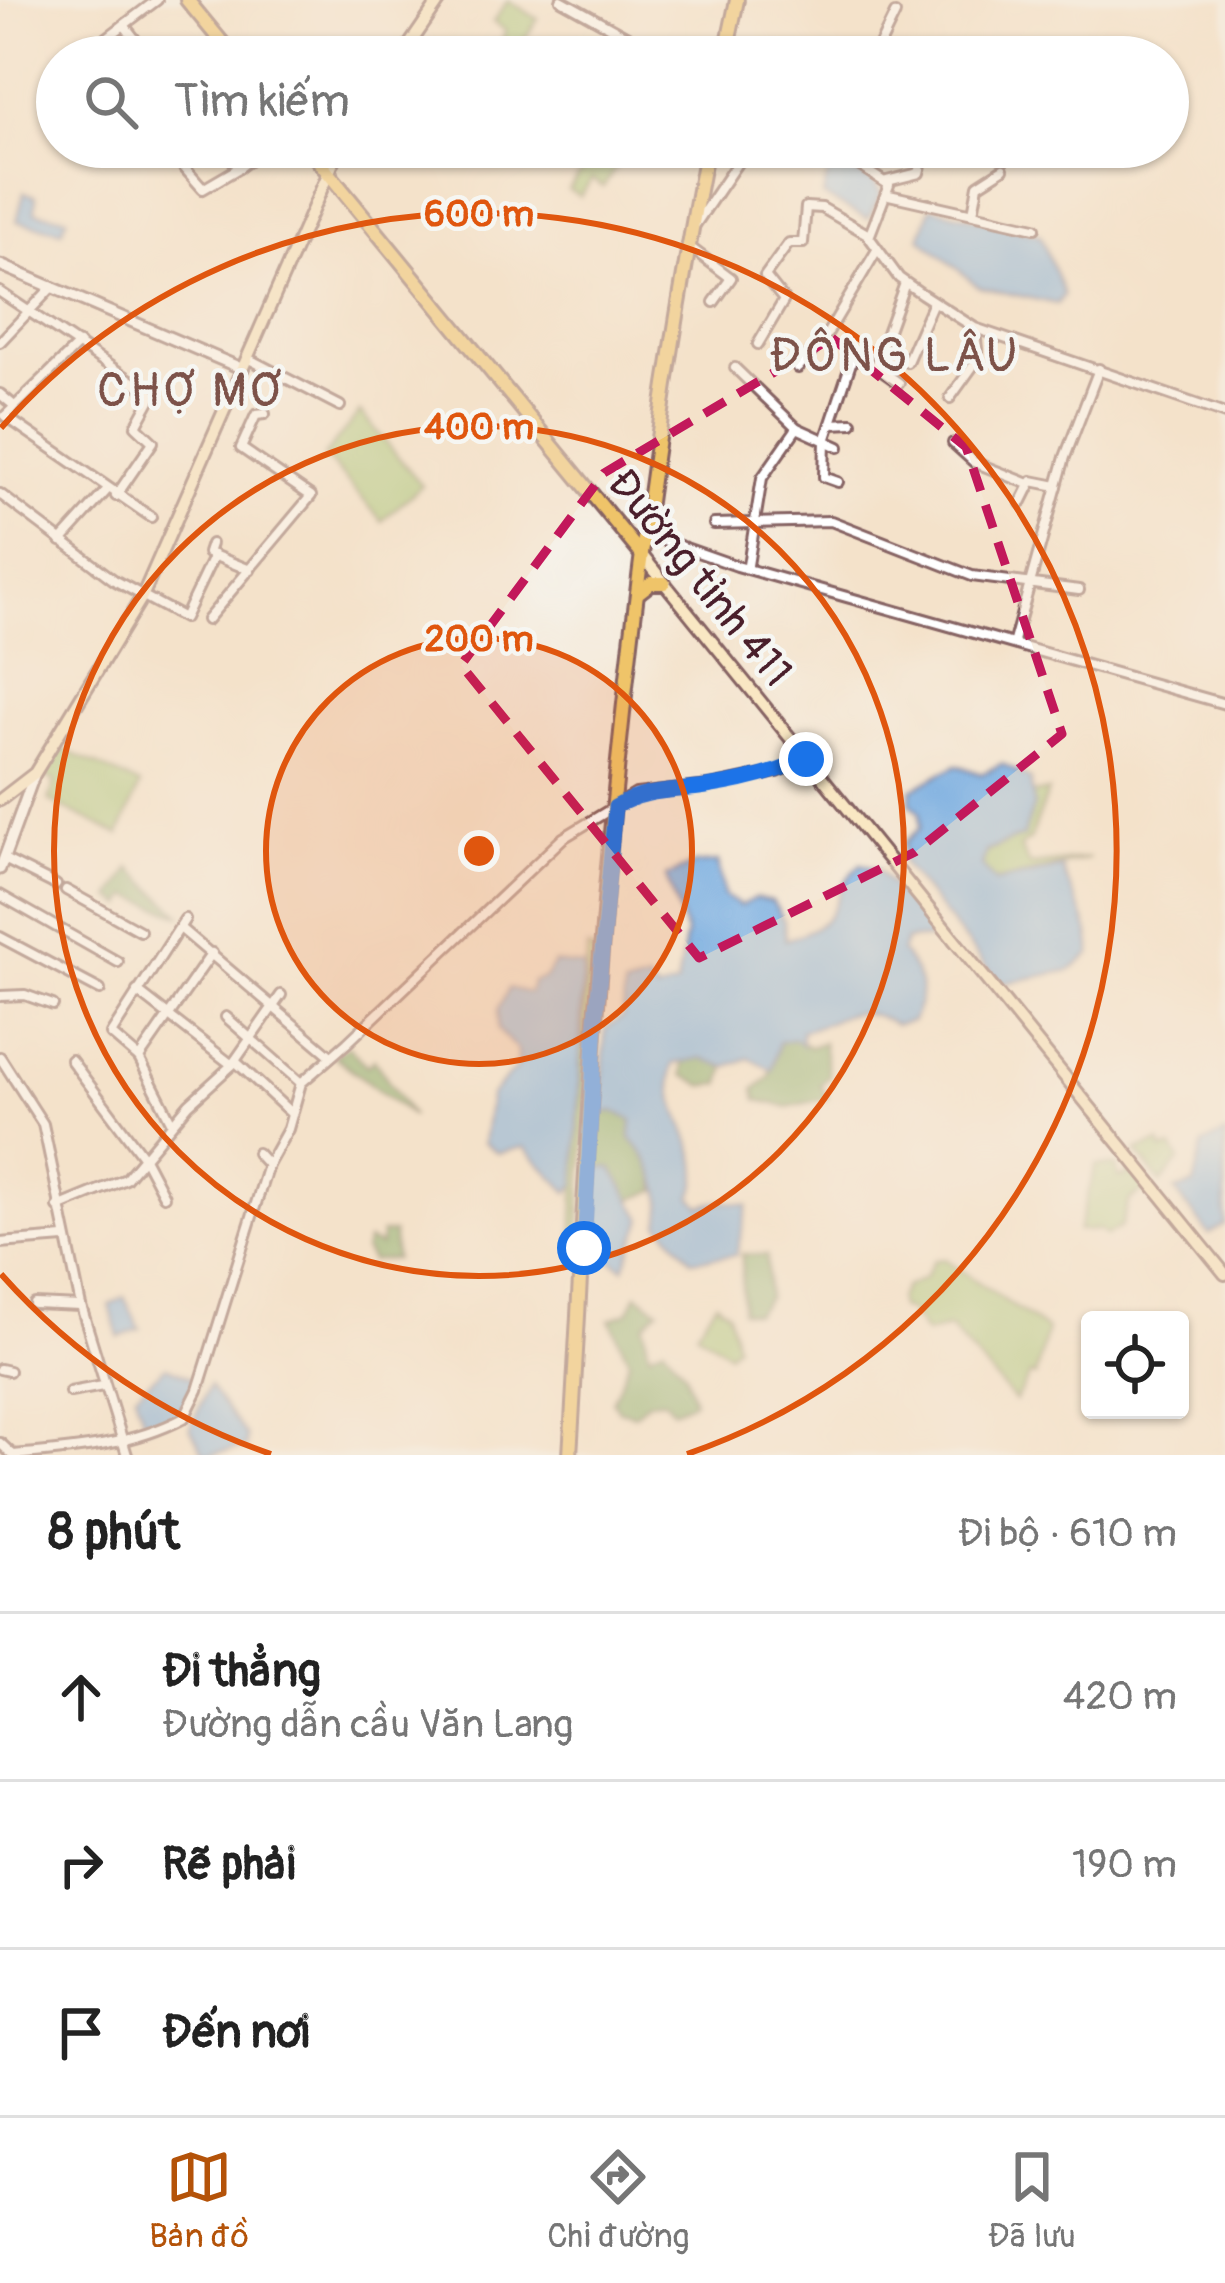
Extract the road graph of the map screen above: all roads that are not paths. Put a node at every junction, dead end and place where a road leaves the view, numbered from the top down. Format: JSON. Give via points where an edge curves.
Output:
{"nodes":[{"id":1,"x":158,"y":0,"type":"edge"},
{"id":2,"x":187,"y":0,"type":"edge"},
{"id":3,"x":440,"y":0,"type":"edge"},
{"id":4,"x":561,"y":0,"type":"edge"},
{"id":5,"x":737,"y":0,"type":"edge"},
{"id":6,"x":895,"y":14,"type":"dead end"},
{"id":7,"x":124,"y":25,"type":"junction"},
{"id":8,"x":109,"y":36,"type":"edge"},
{"id":9,"x":132,"y":36,"type":"edge"},
{"id":10,"x":217,"y":36,"type":"edge"},
{"id":11,"x":415,"y":36,"type":"edge"},
{"id":12,"x":626,"y":36,"type":"edge"},
{"id":13,"x":729,"y":36,"type":"edge"},
{"id":14,"x":884,"y":36,"type":"edge"},
{"id":15,"x":184,"y":168,"type":"edge"},
{"id":16,"x":237,"y":168,"type":"edge"},
{"id":17,"x":322,"y":168,"type":"edge"},
{"id":18,"x":329,"y":168,"type":"edge"},
{"id":19,"x":703,"y":168,"type":"edge"},
{"id":20,"x":734,"y":168,"type":"edge"},
{"id":21,"x":867,"y":168,"type":"edge"},
{"id":22,"x":920,"y":168,"type":"edge"},
{"id":23,"x":1003,"y":169,"type":"dead end"},
{"id":24,"x":326,"y":173,"type":"junction"},
{"id":25,"x":887,"y":181,"type":"junction"},
{"id":26,"x":889,"y":194,"type":"junction"},
{"id":27,"x":974,"y":213,"type":"junction"},
{"id":28,"x":1035,"y":228,"type":"dead end"},
{"id":29,"x":869,"y":235,"type":"junction"},
{"id":30,"x":689,"y":238,"type":"junction"},
{"id":31,"x":877,"y":250,"type":"junction"},
{"id":32,"x":0,"y":265,"type":"edge"},
{"id":33,"x":905,"y":282,"type":"junction"},
{"id":34,"x":52,"y":287,"type":"junction"},
{"id":35,"x":0,"y":292,"type":"edge"},
{"id":36,"x":714,"y":302,"type":"dead end"},
{"id":37,"x":933,"y":302,"type":"junction"},
{"id":38,"x":29,"y":312,"type":"junction"},
{"id":39,"x":975,"y":328,"type":"junction"},
{"id":40,"x":0,"y":342,"type":"edge"},
{"id":41,"x":79,"y":344,"type":"junction"},
{"id":42,"x":758,"y":344,"type":"dead end"},
{"id":43,"x":854,"y":357,"type":"dead end"},
{"id":44,"x":907,"y":362,"type":"dead end"},
{"id":45,"x":245,"y":364,"type":"junction"},
{"id":46,"x":735,"y":368,"type":"dead end"},
{"id":47,"x":798,"y":368,"type":"dead end"},
{"id":48,"x":1099,"y":369,"type":"junction"},
{"id":49,"x":899,"y":382,"type":"dead end"},
{"id":50,"x":0,"y":394,"type":"edge"},
{"id":51,"x":950,"y":398,"type":"dead end"},
{"id":52,"x":12,"y":404,"type":"junction"},
{"id":53,"x":340,"y":406,"type":"dead end"},
{"id":54,"x":265,"y":414,"type":"dead end"},
{"id":55,"x":1225,"y":414,"type":"edge"},
{"id":56,"x":852,"y":423,"type":"dead end"},
{"id":57,"x":831,"y":424,"type":"junction"},
{"id":58,"x":797,"y":428,"type":"junction"},
{"id":59,"x":825,"y":441,"type":"junction"},
{"id":60,"x":953,"y":443,"type":"dead end"},
{"id":61,"x":839,"y":447,"type":"dead end"},
{"id":62,"x":838,"y":482,"type":"dead end"},
{"id":63,"x":1029,"y":484,"type":"junction"},
{"id":64,"x":1057,"y":486,"type":"junction"},
{"id":65,"x":111,"y":493,"type":"junction"},
{"id":66,"x":0,"y":494,"type":"edge"},
{"id":67,"x":1021,"y":503,"type":"dead end"},
{"id":68,"x":646,"y":514,"type":"junction"},
{"id":69,"x":151,"y":517,"type":"dead end"},
{"id":70,"x":755,"y":519,"type":"junction"},
{"id":71,"x":614,"y":521,"type":"junction"},
{"id":72,"x":714,"y":524,"type":"dead end"},
{"id":73,"x":643,"y":533,"type":"junction"},
{"id":74,"x":61,"y":542,"type":"junction"},
{"id":75,"x":212,"y":544,"type":"dead end"},
{"id":76,"x":641,"y":554,"type":"junction"},
{"id":77,"x":214,"y":555,"type":"junction"},
{"id":78,"x":748,"y":565,"type":"junction"},
{"id":79,"x":250,"y":570,"type":"junction"},
{"id":80,"x":1034,"y":582,"type":"junction"},
{"id":81,"x":664,"y":583,"type":"junction"},
{"id":82,"x":1079,"y":590,"type":"dead end"},
{"id":83,"x":638,"y":592,"type":"junction"},
{"id":84,"x":142,"y":597,"type":"junction"},
{"id":85,"x":207,"y":620,"type":"dead end"},
{"id":86,"x":1014,"y":641,"type":"junction"},
{"id":87,"x":1225,"y":704,"type":"edge"},
{"id":88,"x":806,"y":759,"type":"junction"},
{"id":89,"x":35,"y":772,"type":"junction"},
{"id":90,"x":0,"y":800,"type":"edge"},
{"id":91,"x":615,"y":807,"type":"junction"},
{"id":92,"x":2,"y":864,"type":"edge"},
{"id":93,"x":0,"y":895,"type":"edge"},
{"id":94,"x":140,"y":931,"type":"dead end"},
{"id":95,"x":0,"y":937,"type":"edge"},
{"id":96,"x":212,"y":953,"type":"junction"},
{"id":97,"x":118,"y":962,"type":"dead end"},
{"id":98,"x":100,"y":990,"type":"dead end"},
{"id":99,"x":137,"y":991,"type":"junction"},
{"id":100,"x":280,"y":995,"type":"dead end"},
{"id":101,"x":0,"y":996,"type":"edge"},
{"id":102,"x":53,"y":1005,"type":"dead end"},
{"id":103,"x":272,"y":1005,"type":"junction"},
{"id":104,"x":170,"y":1013,"type":"junction"},
{"id":105,"x":226,"y":1017,"type":"dead end"},
{"id":106,"x":251,"y":1036,"type":"junction"},
{"id":107,"x":331,"y":1056,"type":"junction"},
{"id":108,"x":0,"y":1057,"type":"edge"},
{"id":109,"x":139,"y":1058,"type":"junction"},
{"id":110,"x":71,"y":1060,"type":"dead end"},
{"id":111,"x":233,"y":1063,"type":"junction"},
{"id":112,"x":301,"y":1083,"type":"junction"},
{"id":113,"x":292,"y":1114,"type":"junction"},
{"id":114,"x":172,"y":1124,"type":"junction"},
{"id":115,"x":257,"y":1153,"type":"dead end"},
{"id":116,"x":144,"y":1158,"type":"junction"},
{"id":117,"x":268,"y":1165,"type":"junction"},
{"id":118,"x":164,"y":1196,"type":"dead end"},
{"id":119,"x":58,"y":1207,"type":"junction"},
{"id":120,"x":64,"y":1238,"type":"junction"},
{"id":121,"x":0,"y":1243,"type":"edge"},
{"id":122,"x":1225,"y":1274,"type":"edge"},
{"id":123,"x":34,"y":1304,"type":"dead end"},
{"id":124,"x":81,"y":1306,"type":"junction"},
{"id":125,"x":103,"y":1386,"type":"junction"},
{"id":126,"x":70,"y":1392,"type":"dead end"},
{"id":127,"x":122,"y":1442,"type":"junction"},
{"id":128,"x":0,"y":1443,"type":"edge"},
{"id":129,"x":127,"y":1455,"type":"edge"},
{"id":130,"x":569,"y":1455,"type":"edge"}],
"edges":[{"from":1,"to":7,"type":"street"},
{"from":2,"to":10,"type":"main road"},
{"from":3,"to":11,"type":"main road"},
{"from":4,"to":12,"type":"street"},
{"from":5,"to":13,"type":"main road"},
{"from":6,"to":14,"type":"street"},
{"from":7,"to":8,"type":"street"},
{"from":7,"to":9,"type":"street"},
{"from":15,"to":16,"type":"street","via":[[203,189]]},
{"from":17,"to":24,"type":"main road","name":"Đường tỉnh 411"},
{"from":18,"to":24,"type":"main road"},
{"from":19,"to":30,"type":"main road"},
{"from":20,"to":30,"type":"street"},
{"from":21,"to":25,"type":"street"},
{"from":22,"to":25,"type":"street"},
{"from":23,"to":27,"type":"street","via":[[978,185]]},
{"from":24,"to":45,"type":"main road"},
{"from":24,"to":71,"type":"main road","name":"Đường tỉnh 411"},
{"from":25,"to":26,"type":"street"},
{"from":26,"to":27,"type":"street"},
{"from":26,"to":29,"type":"street"},
{"from":27,"to":28,"type":"street"},
{"from":29,"to":31,"type":"street"},
{"from":29,"to":42,"type":"street","via":[[822,208],[806,208],[803,243],[788,244],[764,276],[784,300]]},
{"from":30,"to":36,"type":"street","via":[[733,281]]},
{"from":30,"to":68,"type":"main road"},
{"from":31,"to":33,"type":"street"},
{"from":31,"to":47,"type":"street"},
{"from":32,"to":34,"type":"street"},
{"from":33,"to":37,"type":"street"},
{"from":33,"to":49,"type":"street","via":[[875,366]]},
{"from":34,"to":38,"type":"street"},
{"from":34,"to":45,"type":"street"},
{"from":35,"to":38,"type":"street"},
{"from":37,"to":39,"type":"street"},
{"from":37,"to":44,"type":"street"},
{"from":38,"to":40,"type":"street"},
{"from":38,"to":41,"type":"street"},
{"from":39,"to":48,"type":"street"},
{"from":39,"to":51,"type":"street","via":[[978,359]]},
{"from":41,"to":52,"type":"street"},
{"from":41,"to":65,"type":"street","via":[[154,398],[136,426],[153,442]]},
{"from":43,"to":57,"type":"street"},
{"from":45,"to":53,"type":"street"},
{"from":45,"to":84,"type":"main road"},
{"from":46,"to":58,"type":"street"},
{"from":48,"to":55,"type":"street"},
{"from":48,"to":64,"type":"street"},
{"from":50,"to":52,"type":"street"},
{"from":52,"to":65,"type":"street","via":[[6,418]]},
{"from":54,"to":79,"type":"street","via":[[256,415],[241,448],[312,494]]},
{"from":56,"to":57,"type":"street"},
{"from":57,"to":59,"type":"street"},
{"from":58,"to":59,"type":"street"},
{"from":58,"to":70,"type":"street","via":[[762,478]]},
{"from":59,"to":61,"type":"street"},
{"from":59,"to":62,"type":"street","via":[[824,477]]},
{"from":60,"to":63,"type":"street","via":[[974,462]]},
{"from":63,"to":64,"type":"street"},
{"from":63,"to":67,"type":"street"},
{"from":64,"to":80,"type":"street"},
{"from":65,"to":69,"type":"street"},
{"from":65,"to":74,"type":"street"},
{"from":66,"to":74,"type":"street"},
{"from":68,"to":71,"type":"main road"},
{"from":68,"to":73,"type":"main road"},
{"from":70,"to":72,"type":"street"},
{"from":70,"to":78,"type":"street"},
{"from":70,"to":80,"type":"street","via":[[831,521],[972,577]]},
{"from":71,"to":76,"type":"main road","name":"Đường tỉnh 411"},
{"from":73,"to":76,"type":"main road"},
{"from":73,"to":78,"type":"street"},
{"from":74,"to":84,"type":"street"},
{"from":75,"to":77,"type":"street","via":[[207,552]]},
{"from":76,"to":81,"type":"main road","name":"Đường tỉnh 411"},
{"from":76,"to":83,"type":"main road"},
{"from":77,"to":79,"type":"street"},
{"from":77,"to":84,"type":"street","via":[[186,618]]},
{"from":78,"to":86,"type":"street"},
{"from":79,"to":85,"type":"street"},
{"from":80,"to":82,"type":"street"},
{"from":80,"to":86,"type":"street"},
{"from":81,"to":83,"type":"main road"},
{"from":81,"to":88,"type":"main road","name":"Đường tỉnh 411"},
{"from":83,"to":91,"type":"main road"},
{"from":84,"to":89,"type":"main road"},
{"from":86,"to":87,"type":"street"},
{"from":88,"to":91,"type":"street","via":[[710,787],[647,791]]},
{"from":88,"to":122,"type":"main road","name":"Đường tỉnh 411"},
{"from":89,"to":90,"type":"main road"},
{"from":89,"to":92,"type":"street"},
{"from":91,"to":107,"type":"street","via":[[563,838]]},
{"from":91,"to":130,"type":"main road"},
{"from":92,"to":94,"type":"street"},
{"from":93,"to":97,"type":"street"},
{"from":95,"to":98,"type":"street"},
{"from":96,"to":99,"type":"street","via":[[183,923]]},
{"from":96,"to":103,"type":"street"},
{"from":96,"to":104,"type":"street"},
{"from":99,"to":104,"type":"street"},
{"from":99,"to":109,"type":"street","via":[[111,1034]]},
{"from":100,"to":103,"type":"street"},
{"from":101,"to":102,"type":"street","via":[[25,994]]},
{"from":103,"to":106,"type":"street"},
{"from":103,"to":107,"type":"street"},
{"from":104,"to":109,"type":"street"},
{"from":104,"to":111,"type":"street"},
{"from":105,"to":106,"type":"street"},
{"from":106,"to":111,"type":"street"},
{"from":106,"to":112,"type":"street"},
{"from":107,"to":112,"type":"street"},
{"from":108,"to":119,"type":"street","via":[[43,1124]]},
{"from":109,"to":114,"type":"street"},
{"from":110,"to":116,"type":"street"},
{"from":111,"to":113,"type":"street"},
{"from":111,"to":114,"type":"street"},
{"from":112,"to":113,"type":"street"},
{"from":113,"to":117,"type":"street"},
{"from":114,"to":116,"type":"street"},
{"from":115,"to":117,"type":"street"},
{"from":116,"to":118,"type":"street"},
{"from":116,"to":119,"type":"street","via":[[121,1182]]},
{"from":117,"to":127,"type":"street","via":[[191,1409],[160,1431]]},
{"from":119,"to":120,"type":"street"},
{"from":120,"to":121,"type":"street"},
{"from":120,"to":124,"type":"street"},
{"from":123,"to":124,"type":"street"},
{"from":124,"to":125,"type":"street"},
{"from":125,"to":126,"type":"street"},
{"from":125,"to":127,"type":"street"},
{"from":127,"to":128,"type":"street","via":[[14,1455]]},
{"from":127,"to":129,"type":"street"}]}
